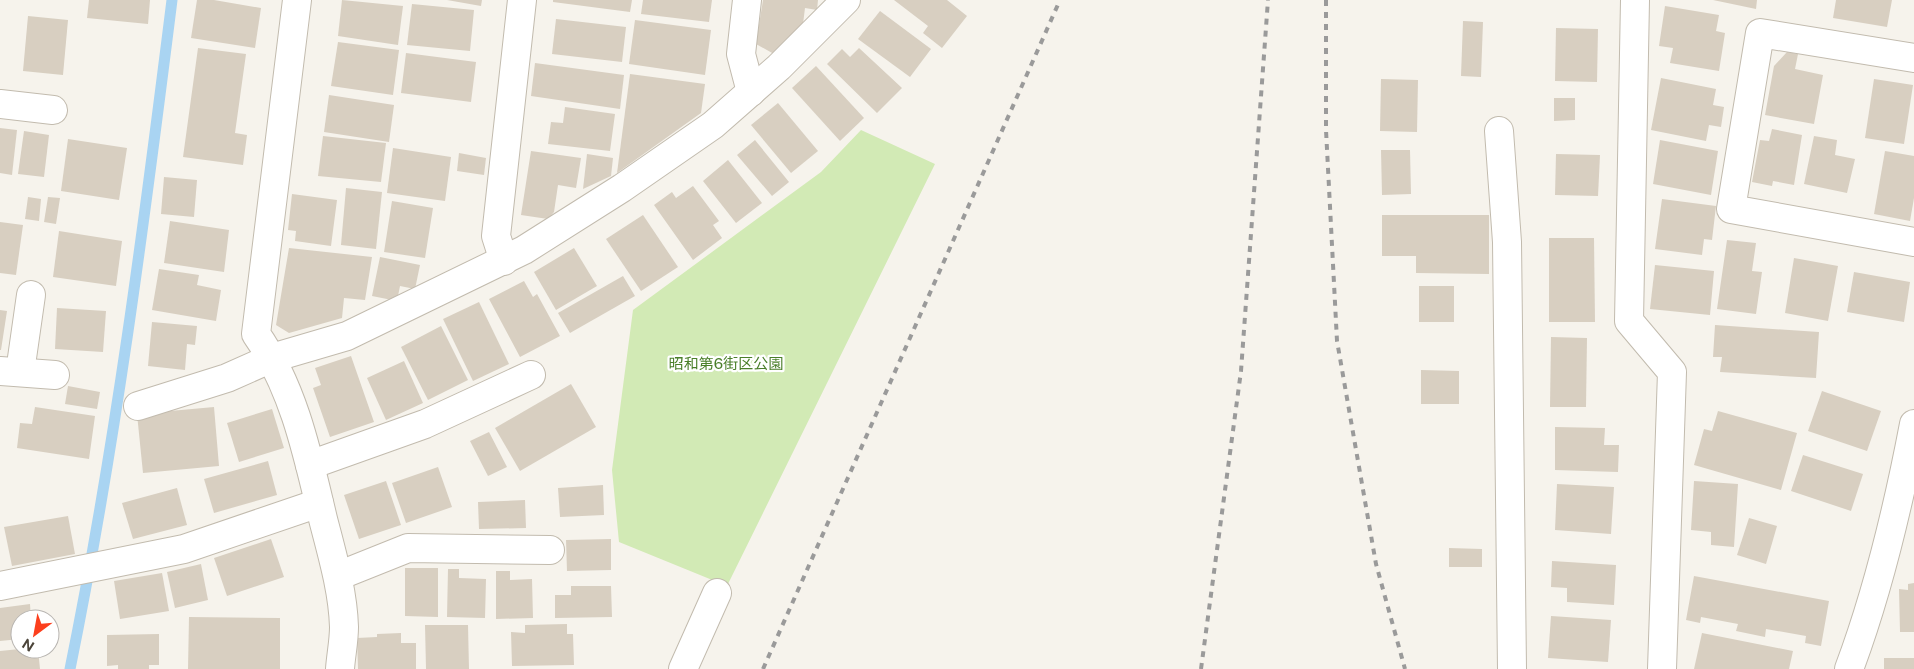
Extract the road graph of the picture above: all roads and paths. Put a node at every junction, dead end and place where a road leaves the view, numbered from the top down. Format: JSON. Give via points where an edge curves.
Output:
{"nodes":[{"id":1,"x":297,"y":0,"type":"edge"},
{"id":2,"x":522,"y":0,"type":"edge"},
{"id":3,"x":747,"y":0,"type":"edge"},
{"id":4,"x":846,"y":0,"type":"edge"},
{"id":5,"x":1635,"y":0,"type":"edge"},
{"id":6,"x":1914,"y":58,"type":"edge"},
{"id":7,"x":751,"y":92,"type":"junction"},
{"id":8,"x":0,"y":104,"type":"edge"},
{"id":9,"x":53,"y":110,"type":"dead end"},
{"id":10,"x":1499,"y":131,"type":"dead end"},
{"id":11,"x":1914,"y":242,"type":"edge"},
{"id":12,"x":504,"y":261,"type":"junction"},
{"id":13,"x":31,"y":295,"type":"dead end"},
{"id":14,"x":272,"y":358,"type":"junction"},
{"id":15,"x":55,"y":375,"type":"dead end"},
{"id":16,"x":531,"y":375,"type":"dead end"},
{"id":17,"x":6,"y":377,"type":"edge"},
{"id":18,"x":138,"y":406,"type":"dead end"},
{"id":19,"x":1914,"y":424,"type":"edge"},
{"id":20,"x":310,"y":465,"type":"junction"},
{"id":21,"x":320,"y":503,"type":"junction"},
{"id":22,"x":550,"y":550,"type":"dead end"},
{"id":23,"x":338,"y":576,"type":"junction"},
{"id":24,"x":0,"y":586,"type":"edge"},
{"id":25,"x":716,"y":593,"type":"dead end"},
{"id":26,"x":340,"y":669,"type":"edge"},
{"id":27,"x":683,"y":669,"type":"edge"},
{"id":28,"x":1512,"y":669,"type":"edge"},
{"id":29,"x":1662,"y":669,"type":"edge"},
{"id":30,"x":1849,"y":669,"type":"edge"}],
"edges":[{"from":1,"to":14,"type":"street","via":[[256,334]]},
{"from":2,"to":12,"type":"street","via":[[496,236]]},
{"from":3,"to":7,"type":"street","via":[[741,54]]},
{"from":4,"to":7,"type":"street"},
{"from":5,"to":29,"type":"street","via":[[1629,321],[1672,372]]},
{"from":6,"to":11,"type":"street","via":[[1760,33],[1731,209]]},
{"from":7,"to":12,"type":"street","via":[[713,125],[622,188]]},
{"from":8,"to":9,"type":"street"},
{"from":10,"to":28,"type":"street","via":[[1507,242]]},
{"from":12,"to":14,"type":"street","via":[[347,336]]},
{"from":13,"to":17,"type":"street"},
{"from":14,"to":18,"type":"street","via":[[227,378]]},
{"from":14,"to":20,"type":"street","via":[[284,384]]},
{"from":15,"to":17,"type":"street"},
{"from":16,"to":20,"type":"street","via":[[425,424]]},
{"from":19,"to":30,"type":"street","via":[[1901,494],[1875,595]]},
{"from":20,"to":21,"type":"street"},
{"from":21,"to":23,"type":"street"},
{"from":21,"to":24,"type":"street","via":[[184,550]]},
{"from":22,"to":23,"type":"street","via":[[408,548]]},
{"from":23,"to":26,"type":"street","via":[[344,627]]},
{"from":25,"to":27,"type":"street"}]}
